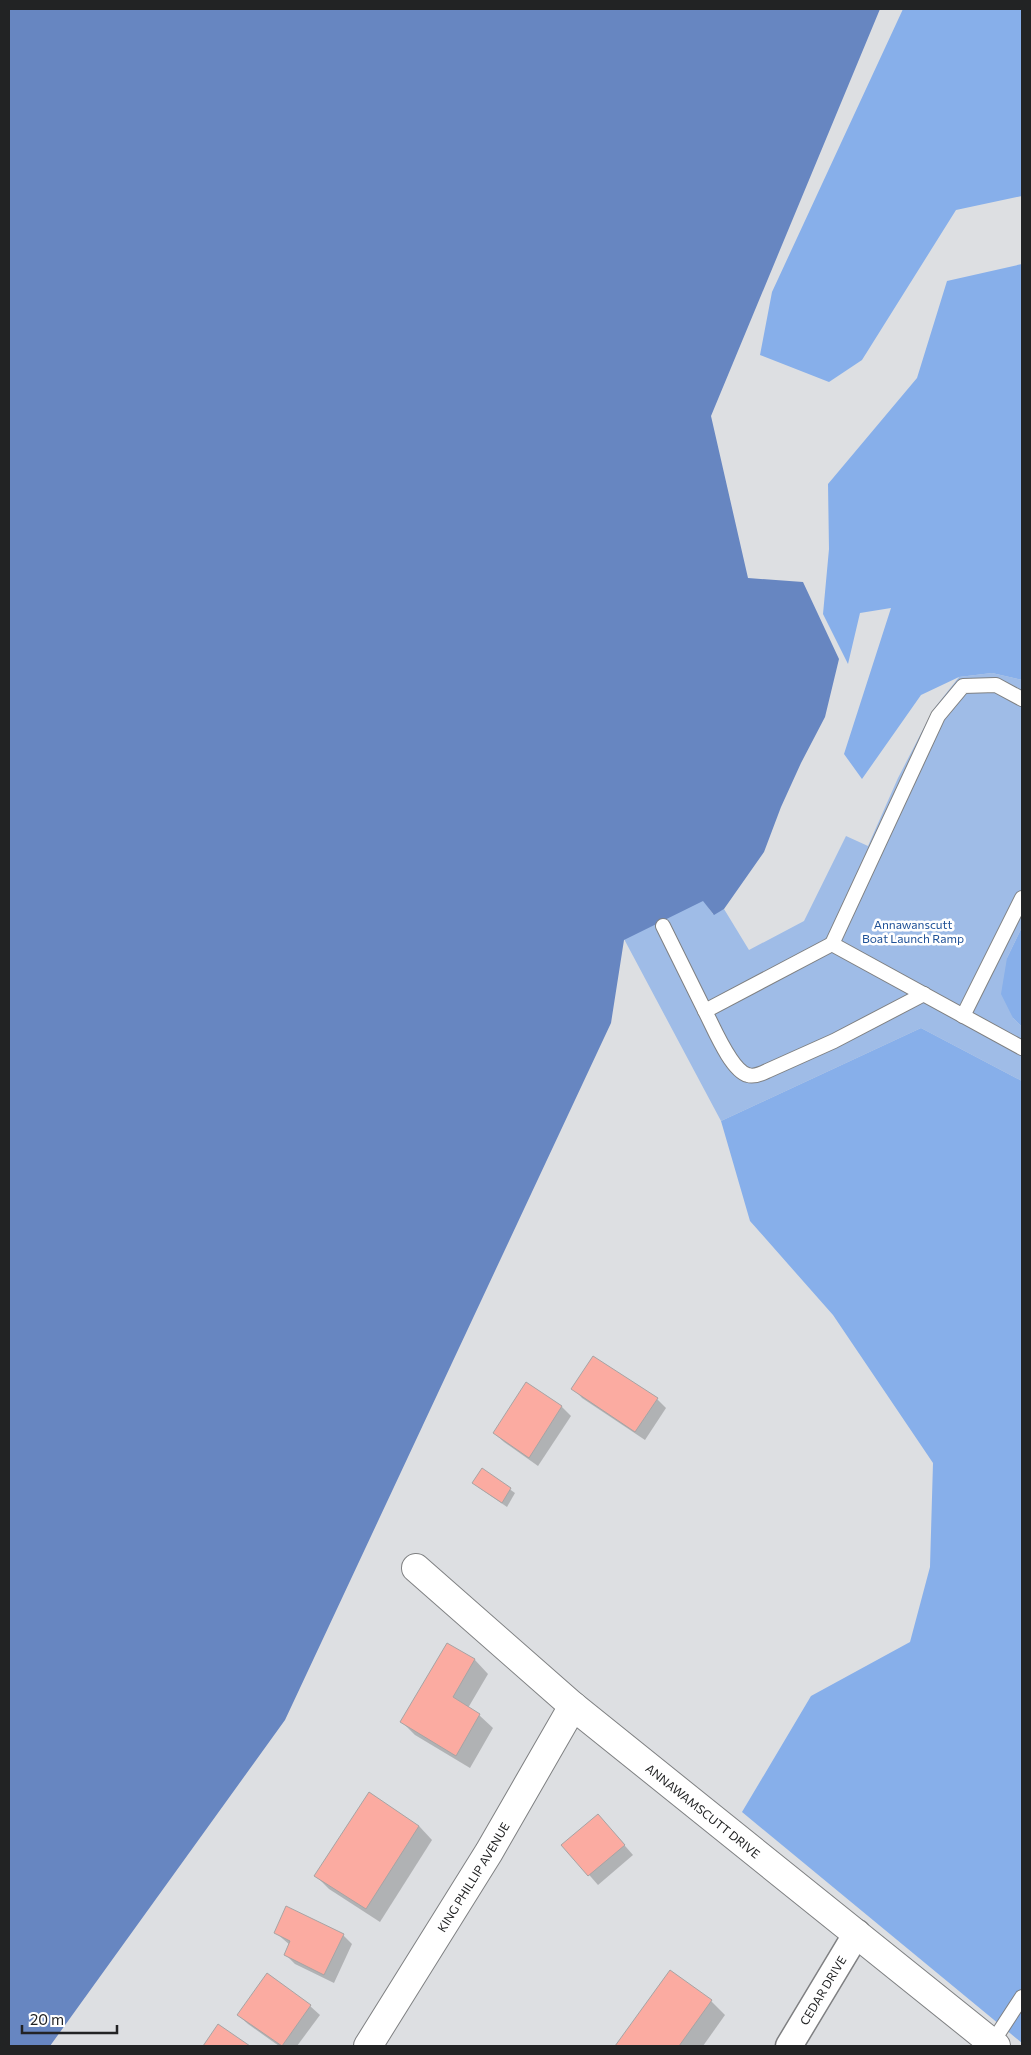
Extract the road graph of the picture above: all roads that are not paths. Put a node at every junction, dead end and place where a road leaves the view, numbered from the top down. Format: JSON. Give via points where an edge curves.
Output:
{"nodes":[{"id":1,"x":1022,"y":699,"type":"edge"},
{"id":2,"x":1022,"y":898,"type":"edge"},
{"id":3,"x":664,"y":926,"type":"dead end"},
{"id":4,"x":832,"y":944,"type":"junction"},
{"id":5,"x":924,"y":994,"type":"junction"},
{"id":6,"x":705,"y":1011,"type":"junction"},
{"id":7,"x":963,"y":1016,"type":"junction"},
{"id":8,"x":1022,"y":1048,"type":"edge"},
{"id":9,"x":416,"y":1568,"type":"dead end"},
{"id":10,"x":573,"y":1706,"type":"junction"},
{"id":11,"x":857,"y":1933,"type":"junction"},
{"id":12,"x":1022,"y":1997,"type":"edge"},
{"id":13,"x":994,"y":2044,"type":"edge"},
{"id":14,"x":368,"y":2046,"type":"edge"},
{"id":15,"x":789,"y":2046,"type":"edge"}],
"edges":[{"from":1,"to":4,"type":"lane","via":[[996,685],[963,686],[938,716]]},
{"from":2,"to":7,"type":"lane"},
{"from":3,"to":6,"type":"lane"},
{"from":4,"to":5,"type":"lane"},
{"from":4,"to":6,"type":"lane"},
{"from":5,"to":6,"type":"lane","via":[[834,1041],[757,1075],[740,1071],[733,1063]]},
{"from":5,"to":7,"type":"lane"},
{"from":7,"to":8,"type":"lane"},
{"from":9,"to":10,"type":"street","name":"ANNAWAMSCUTT DRIVE"},
{"from":10,"to":11,"type":"street","name":"ANNAWAMSCUTT DRIVE"},
{"from":10,"to":14,"type":"street","name":"KING PHILLIP AVENUE","via":[[489,1852]]},
{"from":11,"to":13,"type":"street","name":"ANNAWAMSCUTT DRIVE"},
{"from":11,"to":15,"type":"street","name":"CEDAR DRIVE"},
{"from":12,"to":13,"type":"lane"}]}
